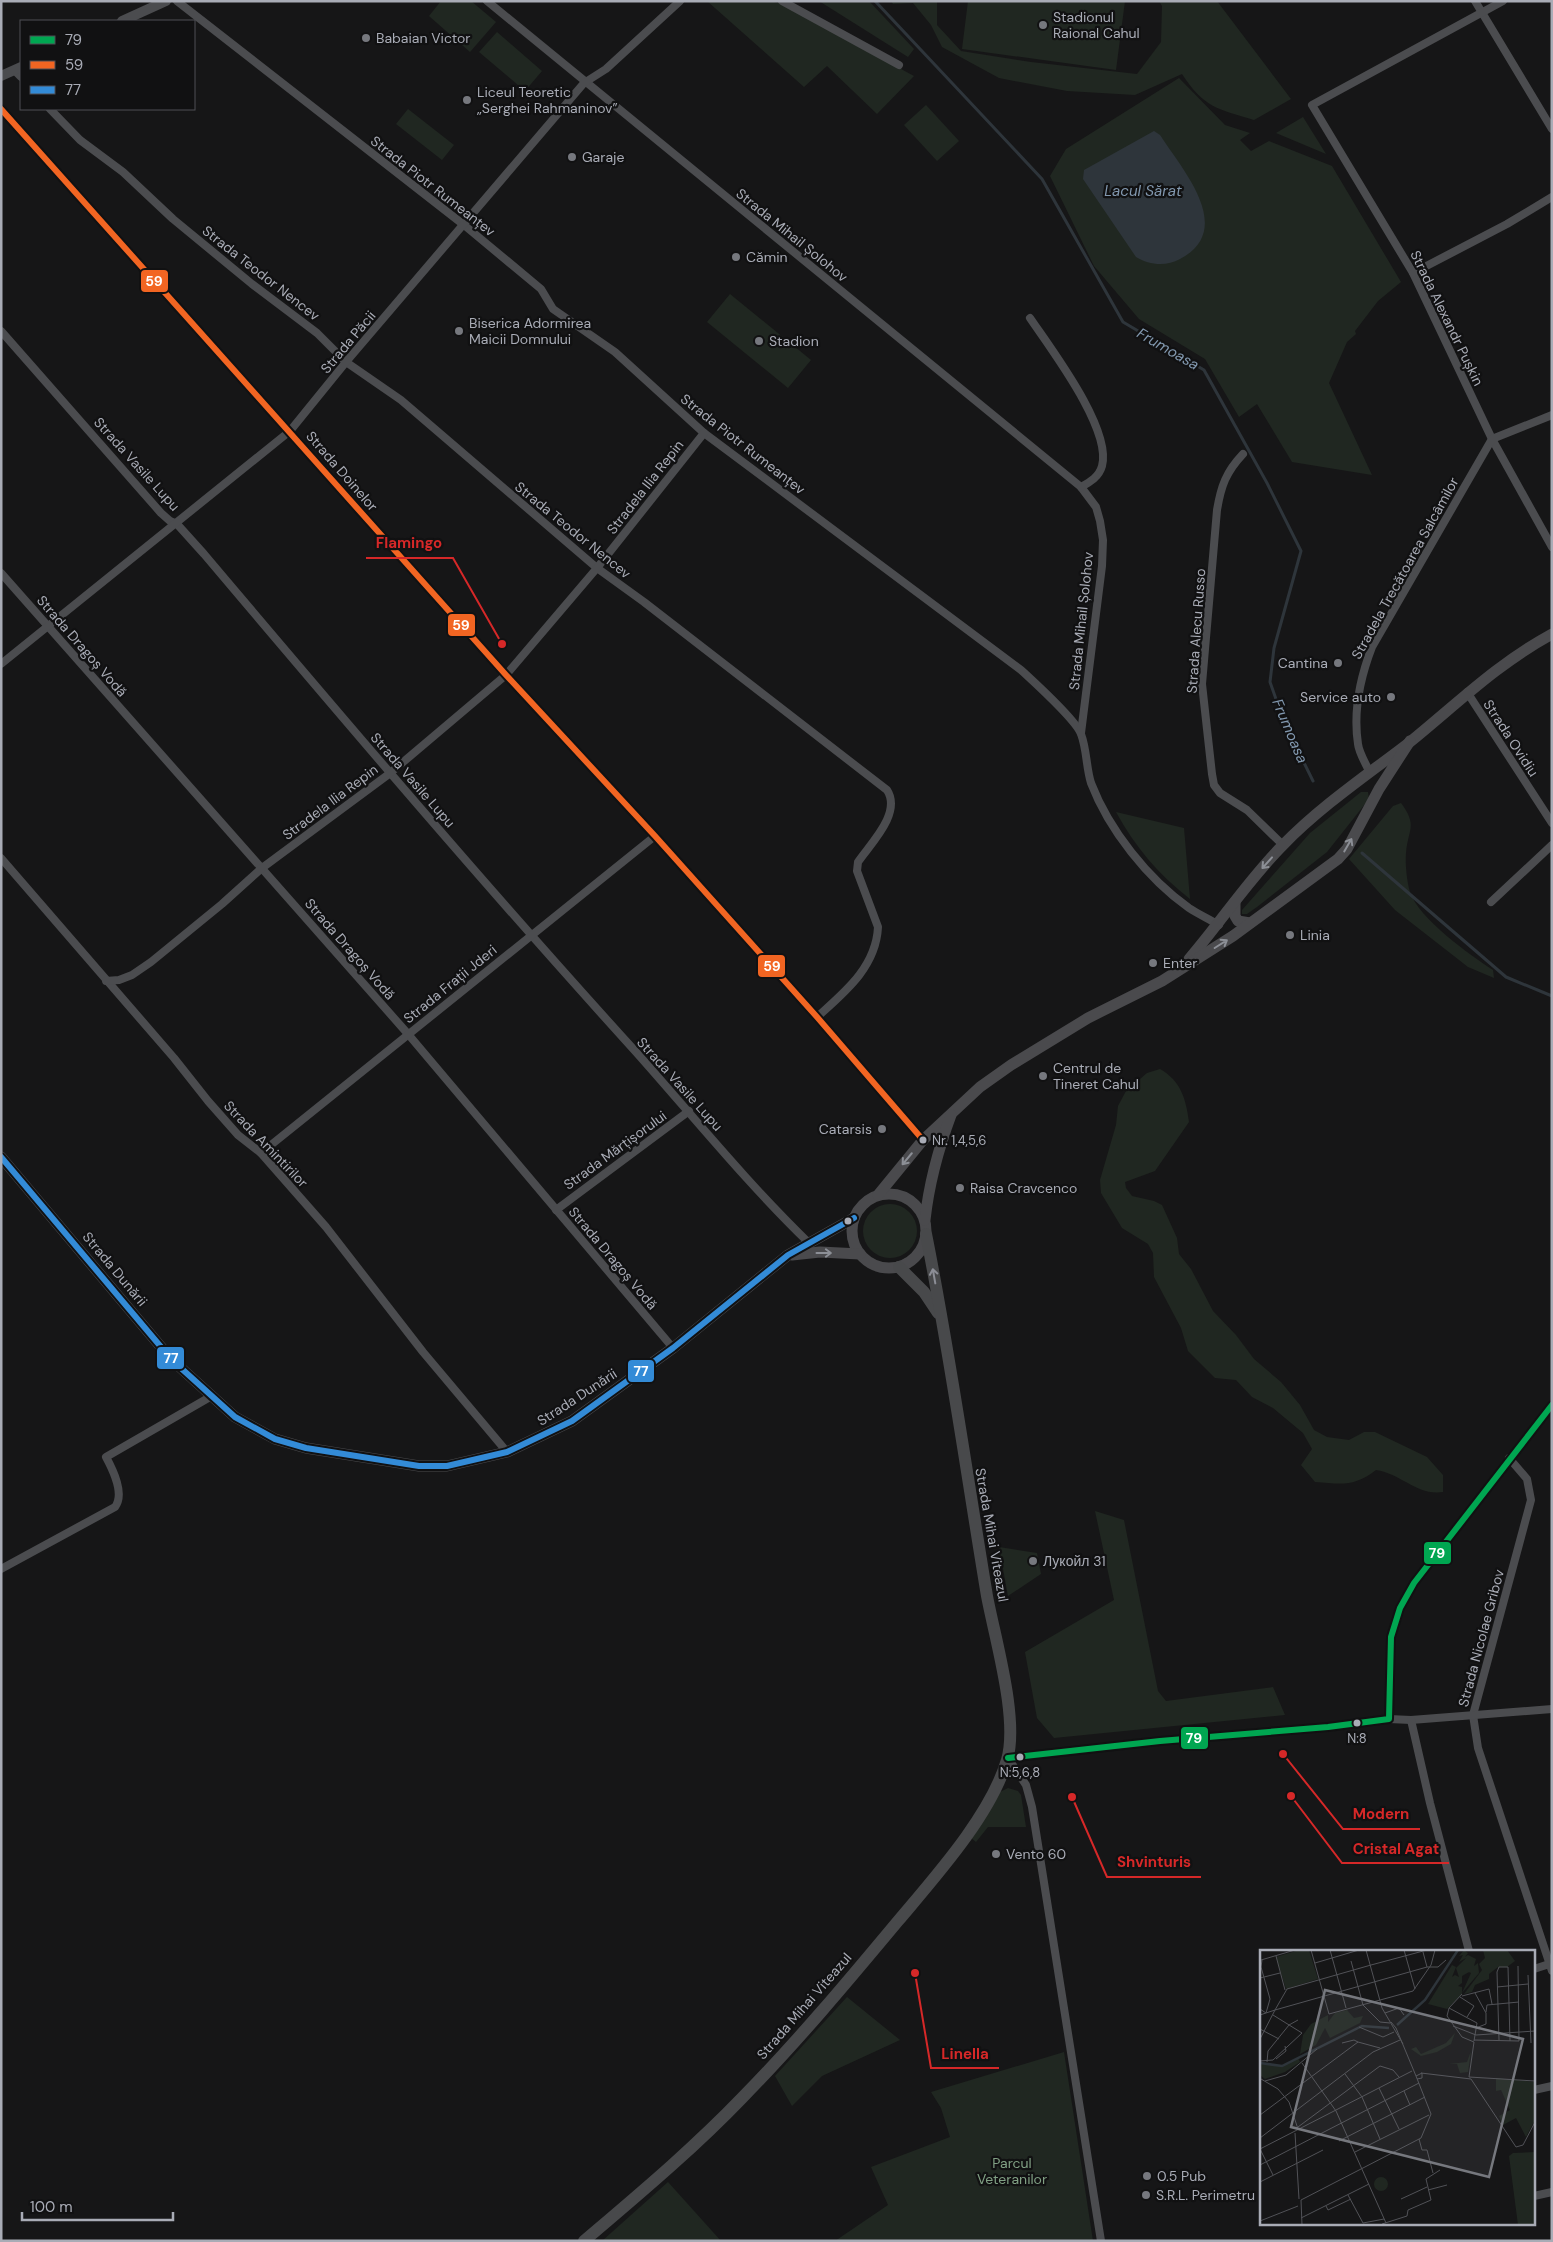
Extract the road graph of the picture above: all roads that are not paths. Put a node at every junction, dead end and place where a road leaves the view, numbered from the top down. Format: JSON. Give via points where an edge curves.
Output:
{"nodes":[{"id":1,"x":166,"y":1,"type":"edge"},
{"id":2,"x":177,"y":1,"type":"edge"},
{"id":3,"x":487,"y":1,"type":"edge"},
{"id":4,"x":680,"y":1,"type":"edge"},
{"id":5,"x":782,"y":1,"type":"edge"},
{"id":6,"x":1475,"y":1,"type":"edge"},
{"id":7,"x":1503,"y":1,"type":"edge"},
{"id":8,"x":1482,"y":14,"type":"junction"},
{"id":9,"x":124,"y":20,"type":"edge"},
{"id":10,"x":899,"y":65,"type":"dead end"},
{"id":11,"x":19,"y":71,"type":"edge"},
{"id":12,"x":1,"y":76,"type":"edge"},
{"id":13,"x":584,"y":83,"type":"junction"},
{"id":14,"x":1,"y":109,"type":"edge"},
{"id":15,"x":51,"y":110,"type":"edge"},
{"id":16,"x":1552,"y":129,"type":"edge"},
{"id":17,"x":1552,"y":197,"type":"edge"},
{"id":18,"x":464,"y":225,"type":"junction"},
{"id":19,"x":1412,"y":273,"type":"junction"},
{"id":20,"x":1030,"y":318,"type":"dead end"},
{"id":21,"x":1,"y":331,"type":"edge"},
{"id":22,"x":346,"y":362,"type":"junction"},
{"id":23,"x":1552,"y":416,"type":"edge"},
{"id":24,"x":290,"y":431,"type":"junction"},
{"id":25,"x":704,"y":432,"type":"junction"},
{"id":26,"x":1492,"y":439,"type":"junction"},
{"id":27,"x":1243,"y":454,"type":"dead end"},
{"id":28,"x":1081,"y":487,"type":"junction"},
{"id":29,"x":177,"y":524,"type":"junction"},
{"id":30,"x":1552,"y":547,"type":"edge"},
{"id":31,"x":597,"y":568,"type":"junction"},
{"id":32,"x":1,"y":573,"type":"edge"},
{"id":33,"x":47,"y":626,"type":"junction"},
{"id":34,"x":1552,"y":634,"type":"edge"},
{"id":35,"x":1,"y":664,"type":"edge"},
{"id":36,"x":506,"y":675,"type":"junction"},
{"id":37,"x":1467,"y":692,"type":"junction"},
{"id":38,"x":1081,"y":733,"type":"junction"},
{"id":39,"x":1410,"y":741,"type":"junction"},
{"id":40,"x":1370,"y":773,"type":"junction"},
{"id":41,"x":389,"y":774,"type":"junction"},
{"id":42,"x":1360,"y":780,"type":"junction"},
{"id":43,"x":1375,"y":795,"type":"junction"},
{"id":44,"x":1552,"y":823,"type":"edge"},
{"id":45,"x":655,"y":836,"type":"junction"},
{"id":46,"x":1283,"y":844,"type":"junction"},
{"id":47,"x":1552,"y":845,"type":"edge"},
{"id":48,"x":1,"y":858,"type":"edge"},
{"id":49,"x":262,"y":868,"type":"junction"},
{"id":50,"x":1235,"y":902,"type":"junction"},
{"id":51,"x":1491,"y":902,"type":"dead end"},
{"id":52,"x":1250,"y":923,"type":"junction"},
{"id":53,"x":1219,"y":924,"type":"junction"},
{"id":54,"x":531,"y":936,"type":"junction"},
{"id":55,"x":1180,"y":970,"type":"junction"},
{"id":56,"x":106,"y":981,"type":"junction"},
{"id":57,"x":817,"y":1017,"type":"junction"},
{"id":58,"x":408,"y":1034,"type":"junction"},
{"id":59,"x":953,"y":1111,"type":"junction"},
{"id":60,"x":689,"y":1112,"type":"junction"},
{"id":61,"x":923,"y":1140,"type":"junction"},
{"id":62,"x":261,"y":1153,"type":"junction"},
{"id":63,"x":1,"y":1157,"type":"edge"},
{"id":64,"x":878,"y":1195,"type":"junction"},
{"id":65,"x":556,"y":1210,"type":"junction"},
{"id":66,"x":854,"y":1218,"type":"junction"},
{"id":67,"x":925,"y":1220,"type":"junction"},
{"id":68,"x":926,"y":1234,"type":"junction"},
{"id":69,"x":809,"y":1243,"type":"junction"},
{"id":70,"x":860,"y":1254,"type":"junction"},
{"id":71,"x":788,"y":1255,"type":"junction"},
{"id":72,"x":899,"y":1267,"type":"junction"},
{"id":73,"x":941,"y":1317,"type":"junction"},
{"id":74,"x":674,"y":1348,"type":"junction"},
{"id":75,"x":210,"y":1396,"type":"junction"},
{"id":76,"x":1552,"y":1405,"type":"edge"},
{"id":77,"x":507,"y":1452,"type":"junction"},
{"id":78,"x":1509,"y":1458,"type":"junction"},
{"id":79,"x":1,"y":1569,"type":"edge"},
{"id":80,"x":1552,"y":1709,"type":"edge"},
{"id":81,"x":1473,"y":1715,"type":"junction"},
{"id":82,"x":1389,"y":1719,"type":"junction"},
{"id":83,"x":1411,"y":1720,"type":"junction"},
{"id":84,"x":1008,"y":1758,"type":"junction"},
{"id":85,"x":1469,"y":1950,"type":"edge"},
{"id":86,"x":1551,"y":1966,"type":"edge"},
{"id":87,"x":1536,"y":1969,"type":"edge"},
{"id":88,"x":1552,"y":2086,"type":"edge"},
{"id":89,"x":1536,"y":2090,"type":"edge"},
{"id":90,"x":1552,"y":2192,"type":"edge"},
{"id":91,"x":1536,"y":2196,"type":"edge"},
{"id":92,"x":584,"y":2241,"type":"edge"},
{"id":93,"x":1102,"y":2241,"type":"edge"}],
"edges":[{"from":1,"to":9,"type":"street"},
{"from":2,"to":18,"type":"street","name":"Strada Piotr Rumeanțev"},
{"from":3,"to":13,"type":"street","name":"Strada Mihail Șolohov"},
{"from":4,"to":13,"type":"street","name":"Strada Păcii","via":[[606,70]]},
{"from":5,"to":10,"type":"street"},
{"from":6,"to":8,"type":"street"},
{"from":7,"to":8,"type":"street"},
{"from":8,"to":16,"type":"street"},
{"from":8,"to":19,"type":"street","name":"Strada Alexandr Pușkin","via":[[1312,105]]},
{"from":11,"to":12,"type":"street"},
{"from":13,"to":18,"type":"street","name":"Strada Păcii"},
{"from":13,"to":28,"type":"street","name":"Strada Mihail Șolohov"},
{"from":14,"to":24,"type":"street","name":"Strada Doinelor"},
{"from":15,"to":22,"type":"street","name":"Strada Teodor Nencev","via":[[80,140],[123,172],[173,219],[252,284],[317,333]]},
{"from":17,"to":19,"type":"street"},
{"from":18,"to":22,"type":"street","name":"Strada Păcii"},
{"from":18,"to":25,"type":"street","name":"Strada Piotr Rumeanțev","via":[[541,289],[553,309],[614,352]]},
{"from":19,"to":26,"type":"street","name":"Strada Alexandr Pușkin"},
{"from":20,"to":28,"type":"street","via":[[1083,400],[1100,439],[1102,466],[1096,478]]},
{"from":21,"to":29,"type":"street","name":"Strada Vasile Lupu","via":[[161,513]]},
{"from":22,"to":24,"type":"street","name":"Strada Păcii"},
{"from":22,"to":31,"type":"street","name":"Strada Teodor Nencev","via":[[400,400]]},
{"from":23,"to":26,"type":"street"},
{"from":24,"to":29,"type":"street","name":"Strada Păcii"},
{"from":24,"to":36,"type":"street","name":"Strada Doinelor"},
{"from":25,"to":31,"type":"street","name":"Stradela Ilia Repin"},
{"from":25,"to":38,"type":"street","name":"Strada Piotr Rumeanțev","via":[[1021,670]]},
{"from":26,"to":30,"type":"street","name":"Strada Alexandr Pușkin"},
{"from":26,"to":40,"type":"street","name":"Stradela Trecătoarea Salcâmilor","via":[[1372,647],[1362,672],[1356,718],[1358,746]]},
{"from":27,"to":46,"type":"street","name":"Strada Alecu Russo","via":[[1226,474],[1221,486],[1202,684],[1206,735],[1214,785]]},
{"from":28,"to":38,"type":"street","name":"Strada Mihail Șolohov","via":[[1096,508],[1103,540]]},
{"from":29,"to":33,"type":"street","name":"Strada Păcii"},
{"from":29,"to":41,"type":"street","name":"Strada Vasile Lupu"},
{"from":31,"to":36,"type":"street","name":"Stradela Ilia Repin"},
{"from":31,"to":57,"type":"street","name":"Strada Teodor Nencev","via":[[794,717],[887,790],[890,796],[891,812],[858,862],[857,871],[878,926],[878,934],[860,977]]},
{"from":32,"to":33,"type":"street","name":"Strada Dragoș Vodă"},
{"from":33,"to":35,"type":"street","name":"Strada Păcii"},
{"from":33,"to":49,"type":"street","name":"Strada Dragoș Vodă"},
{"from":34,"to":37,"type":"main road","via":[[1508,660]]},
{"from":36,"to":41,"type":"street","name":"Stradela Ilia Repin"},
{"from":36,"to":45,"type":"street","name":"Strada Doinelor"},
{"from":37,"to":39,"type":"main road"},
{"from":37,"to":44,"type":"street","name":"Strada Ovidiu"},
{"from":38,"to":53,"type":"street","via":[[1091,782],[1123,838],[1164,886],[1189,908]]},
{"from":39,"to":40,"type":"main road"},
{"from":39,"to":43,"type":"main road"},
{"from":40,"to":42,"type":"main road"},
{"from":41,"to":49,"type":"street","name":"Stradela Ilia Repin"},
{"from":41,"to":54,"type":"street","name":"Strada Vasile Lupu"},
{"from":42,"to":43,"type":"main road","via":[[1369,784]]},
{"from":42,"to":46,"type":"main road"},
{"from":52,"to":43,"type":"main road","one_way":true,"via":[[1343,854]]},
{"from":45,"to":54,"type":"street","name":"Strada Frații Jderi"},
{"from":45,"to":57,"type":"street","name":"Strada Doinelor"},
{"from":46,"to":50,"type":"main road","one_way":true},
{"from":47,"to":51,"type":"street"},
{"from":48,"to":56,"type":"street","name":"Strada Amintirilor"},
{"from":49,"to":56,"type":"street","name":"Stradela Ilia Repin","via":[[151,962],[132,975]]},
{"from":49,"to":58,"type":"street","name":"Strada Dragoș Vodă"},
{"from":50,"to":52,"type":"main road","via":[[1238,921]]},
{"from":50,"to":53,"type":"main road"},
{"from":55,"to":52,"type":"main road","one_way":true},
{"from":53,"to":55,"type":"main road"},
{"from":54,"to":58,"type":"street","name":"Strada Frații Jderi"},
{"from":54,"to":60,"type":"street","name":"Strada Vasile Lupu"},
{"from":55,"to":59,"type":"main road","via":[[1028,1052]]},
{"from":56,"to":62,"type":"street","name":"Strada Amintirilor","via":[[232,1128]]},
{"from":57,"to":61,"type":"street","name":"Strada Doinelor"},
{"from":58,"to":62,"type":"street","name":"Strada Frații Jderi"},
{"from":58,"to":65,"type":"street","name":"Strada Dragoș Vodă"},
{"from":59,"to":61,"type":"main road"},
{"from":59,"to":67,"type":"main road","via":[[929,1186]]},
{"from":60,"to":65,"type":"street","name":"Strada Mărțișorului"},
{"from":60,"to":69,"type":"street","name":"Strada Vasile Lupu","via":[[762,1196]]},
{"from":61,"to":64,"type":"main road","one_way":true},
{"from":62,"to":77,"type":"street","name":"Strada Amintirilor","via":[[326,1228]]},
{"from":63,"to":75,"type":"main road","name":"Strada Dunării","via":[[172,1360]]},
{"from":64,"to":66,"type":"main road","via":[[863,1204]]},
{"from":64,"to":67,"type":"main road","via":[[889,1193],[906,1198],[916,1205]]},
{"from":65,"to":74,"type":"street","name":"Strada Dragoș Vodă"},
{"from":66,"to":69,"type":"main road","name":"Strada Dunării"},
{"from":66,"to":70,"type":"main road","via":[[852,1234]]},
{"from":67,"to":68,"type":"main road"},
{"from":68,"to":72,"type":"main road","via":[[916,1257]]},
{"from":73,"to":68,"type":"main road","name":"Strada Mihai Viteazul","one_way":true},
{"from":69,"to":71,"type":"main road","name":"Strada Dunării"},
{"from":71,"to":70,"type":"main road","one_way":true,"via":[[820,1252]]},
{"from":70,"to":72,"type":"main road","via":[[878,1266]]},
{"from":71,"to":74,"type":"main road","name":"Strada Dunării"},
{"from":72,"to":73,"type":"main road","name":"Strada Mihai Viteazul","via":[[924,1292]]},
{"from":73,"to":84,"type":"main road","name":"Strada Mihai Viteazul","via":[[1008,1702]]},
{"from":74,"to":77,"type":"main road","name":"Strada Dunării","via":[[572,1422]]},
{"from":75,"to":77,"type":"main road","name":"Strada Dunării","via":[[235,1417],[275,1439],[306,1448],[419,1466],[447,1466]]},
{"from":75,"to":79,"type":"street","via":[[106,1457],[114,1471],[119,1496],[115,1507]]},
{"from":76,"to":78,"type":"street"},
{"from":78,"to":81,"type":"street","name":"Strada Nicolae Gribov","via":[[1526,1479],[1531,1500]]},
{"from":78,"to":82,"type":"street","via":[[1414,1584],[1400,1608],[1392,1638]]},
{"from":80,"to":81,"type":"street"},
{"from":81,"to":83,"type":"street"},
{"from":81,"to":86,"type":"street","name":"Strada Nicolae Gribov","via":[[1478,1748]]},
{"from":82,"to":83,"type":"street"},
{"from":82,"to":84,"type":"street"},
{"from":83,"to":85,"type":"street"},
{"from":84,"to":92,"type":"main road","name":"Strada Mihai Viteazul","via":[[962,1842],[817,2015],[741,2100]]},
{"from":84,"to":93,"type":"street","via":[[1026,1785],[1032,1807]]},
{"from":86,"to":87,"type":"street"},
{"from":88,"to":89,"type":"street"},
{"from":90,"to":91,"type":"street"}]}
